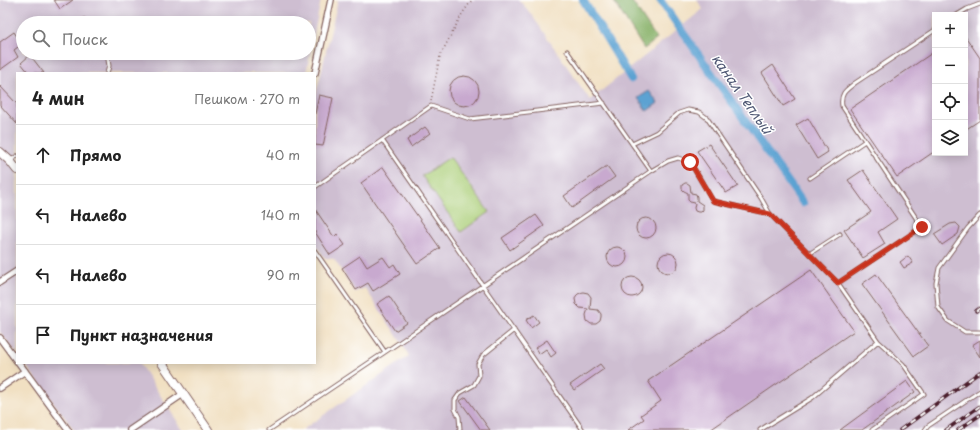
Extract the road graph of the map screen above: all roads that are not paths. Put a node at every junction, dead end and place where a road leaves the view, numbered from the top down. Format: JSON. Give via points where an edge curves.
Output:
{"nodes":[{"id":1,"x":331,"y":0,"type":"edge"},
{"id":2,"x":980,"y":4,"type":"edge"},
{"id":3,"x":962,"y":12,"type":"edge"},
{"id":4,"x":932,"y":32,"type":"edge"},
{"id":5,"x":567,"y":51,"type":"dead end"},
{"id":6,"x":108,"y":60,"type":"edge"},
{"id":7,"x":107,"y":72,"type":"edge"},
{"id":8,"x":315,"y":72,"type":"edge"},
{"id":9,"x":604,"y":103,"type":"junction"},
{"id":10,"x":382,"y":140,"type":"junction"},
{"id":11,"x":865,"y":141,"type":"junction"},
{"id":12,"x":632,"y":144,"type":"junction"},
{"id":13,"x":0,"y":152,"type":"edge"},
{"id":14,"x":16,"y":157,"type":"edge"},
{"id":15,"x":10,"y":161,"type":"junction"},
{"id":16,"x":16,"y":169,"type":"edge"},
{"id":17,"x":651,"y":171,"type":"junction"},
{"id":18,"x":810,"y":178,"type":"dead end"},
{"id":19,"x":316,"y":186,"type":"edge"},
{"id":20,"x":770,"y":214,"type":"junction"},
{"id":21,"x":980,"y":215,"type":"edge"},
{"id":22,"x":840,"y":234,"type":"dead end"},
{"id":23,"x":316,"y":252,"type":"edge"},
{"id":24,"x":809,"y":254,"type":"junction"},
{"id":25,"x":16,"y":272,"type":"edge"},
{"id":26,"x":0,"y":282,"type":"edge"},
{"id":27,"x":838,"y":283,"type":"junction"},
{"id":28,"x":483,"y":285,"type":"junction"},
{"id":29,"x":514,"y":330,"type":"junction"},
{"id":30,"x":980,"y":332,"type":"edge"},
{"id":31,"x":0,"y":338,"type":"edge"},
{"id":32,"x":878,"y":341,"type":"junction"},
{"id":33,"x":385,"y":352,"type":"junction"},
{"id":34,"x":16,"y":359,"type":"edge"},
{"id":35,"x":20,"y":364,"type":"edge"},
{"id":36,"x":163,"y":364,"type":"edge"},
{"id":37,"x":25,"y":371,"type":"junction"},
{"id":38,"x":0,"y":388,"type":"edge"},
{"id":39,"x":980,"y":392,"type":"edge"},
{"id":40,"x":183,"y":394,"type":"junction"},
{"id":41,"x":68,"y":430,"type":"edge"},
{"id":42,"x":130,"y":430,"type":"edge"},
{"id":43,"x":208,"y":430,"type":"edge"},
{"id":44,"x":269,"y":430,"type":"edge"},
{"id":45,"x":459,"y":430,"type":"edge"},
{"id":46,"x":583,"y":430,"type":"edge"},
{"id":47,"x":760,"y":430,"type":"edge"},
{"id":48,"x":872,"y":430,"type":"edge"},
{"id":49,"x":925,"y":430,"type":"edge"}],
"edges":[{"from":1,"to":8,"type":"street"},
{"from":2,"to":3,"type":"lane"},
{"from":4,"to":11,"type":"lane","via":[[843,93],[842,106]]},
{"from":5,"to":9,"type":"lane"},
{"from":6,"to":7,"type":"lane"},
{"from":9,"to":10,"type":"lane","via":[[470,119],[431,106]]},
{"from":9,"to":12,"type":"lane"},
{"from":10,"to":19,"type":"lane"},
{"from":10,"to":28,"type":"lane"},
{"from":11,"to":18,"type":"lane"},
{"from":11,"to":27,"type":"lane","via":[[922,227]]},
{"from":12,"to":17,"type":"lane"},
{"from":12,"to":20,"type":"lane","via":[[657,132],[679,113],[688,110],[699,112],[707,118],[762,198]]},
{"from":13,"to":15,"type":"main road"},
{"from":14,"to":15,"type":"lane"},
{"from":15,"to":16,"type":"main road"},
{"from":17,"to":20,"type":"lane","via":[[678,158],[690,162],[713,201]]},
{"from":17,"to":28,"type":"lane"},
{"from":20,"to":24,"type":"lane"},
{"from":21,"to":30,"type":"lane","via":[[939,268],[936,283],[938,307],[948,321],[966,332]]},
{"from":22,"to":24,"type":"lane"},
{"from":23,"to":33,"type":"lane"},
{"from":24,"to":27,"type":"lane"},
{"from":25,"to":26,"type":"street"},
{"from":27,"to":32,"type":"lane"},
{"from":28,"to":29,"type":"lane"},
{"from":28,"to":33,"type":"lane"},
{"from":29,"to":45,"type":"lane","via":[[483,355],[478,364],[479,376],[474,385],[460,393],[455,400]]},
{"from":29,"to":46,"type":"lane"},
{"from":31,"to":34,"type":"street"},
{"from":32,"to":47,"type":"lane","via":[[812,398]]},
{"from":32,"to":48,"type":"lane","via":[[903,364],[924,394]]},
{"from":33,"to":44,"type":"lane"},
{"from":35,"to":37,"type":"street"},
{"from":36,"to":40,"type":"main road"},
{"from":37,"to":38,"type":"street"},
{"from":37,"to":41,"type":"street"},
{"from":39,"to":49,"type":"lane"},
{"from":40,"to":42,"type":"street"},
{"from":40,"to":43,"type":"main road"}]}
